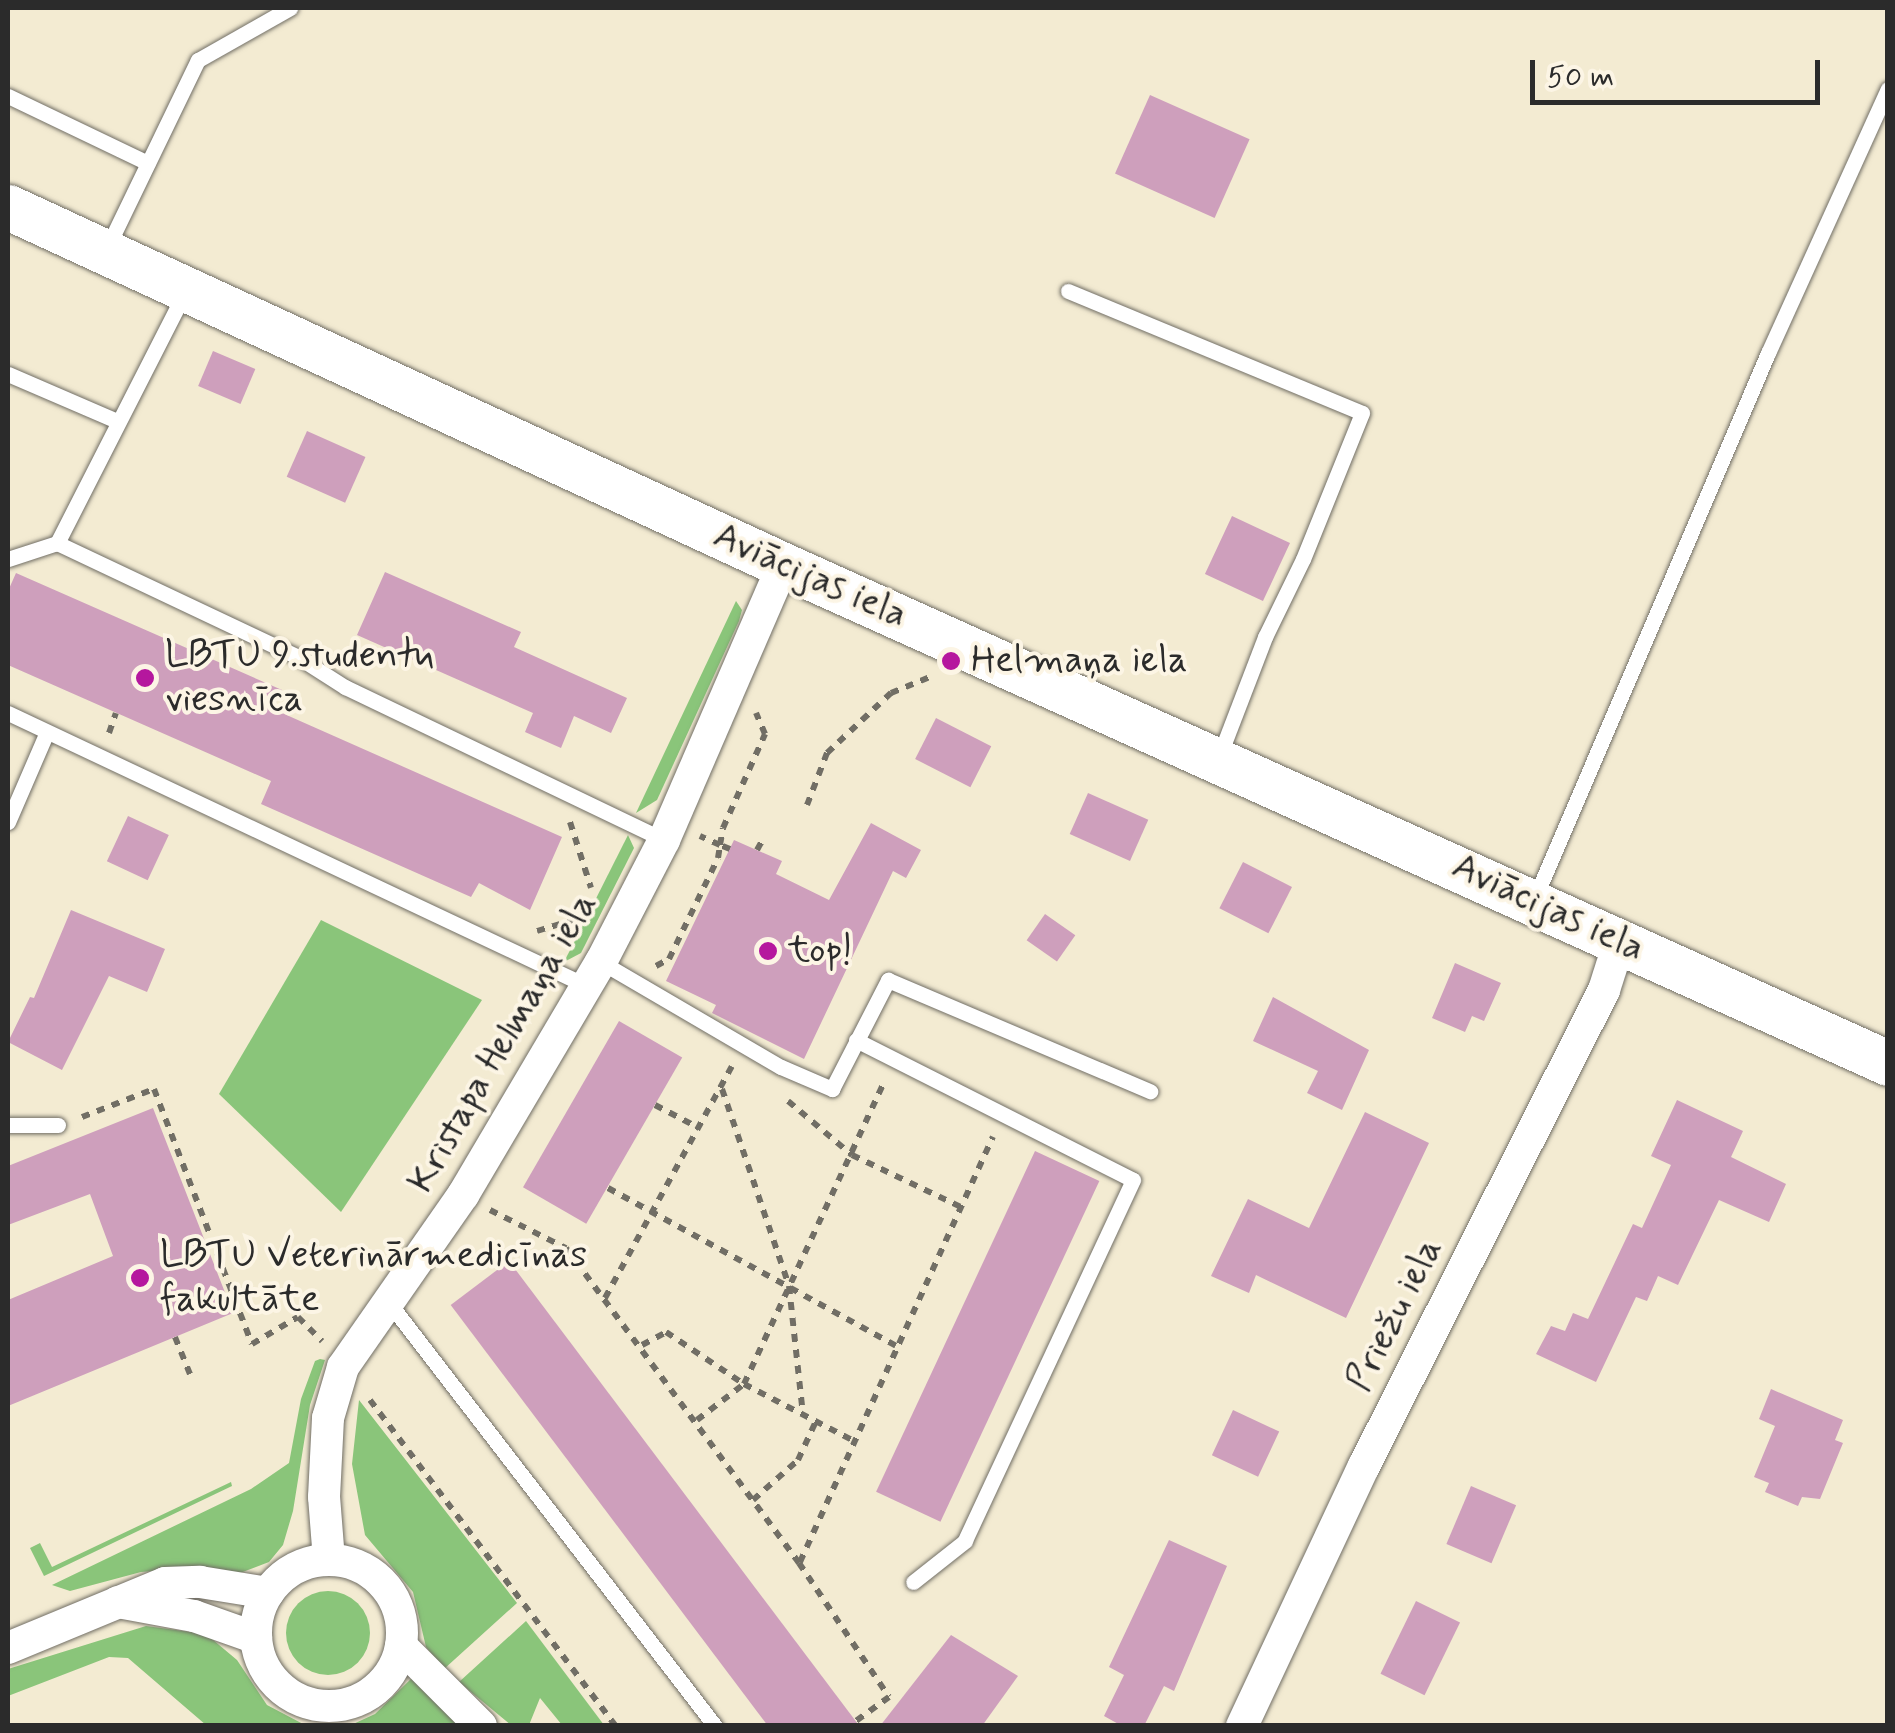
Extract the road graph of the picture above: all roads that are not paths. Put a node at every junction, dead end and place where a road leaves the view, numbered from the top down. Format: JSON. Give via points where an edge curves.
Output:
{"nodes":[{"id":1,"x":290,"y":8,"type":"edge"},
{"id":2,"x":1888,"y":89,"type":"edge"},
{"id":3,"x":8,"y":96,"type":"edge"},
{"id":4,"x":148,"y":163,"type":"junction"},
{"id":5,"x":8,"y":207,"type":"edge"},
{"id":6,"x":105,"y":252,"type":"junction"},
{"id":7,"x":186,"y":289,"type":"junction"},
{"id":8,"x":1068,"y":291,"type":"dead end"},
{"id":9,"x":8,"y":374,"type":"edge"},
{"id":10,"x":118,"y":420,"type":"junction"},
{"id":11,"x":57,"y":544,"type":"junction"},
{"id":12,"x":8,"y":560,"type":"edge"},
{"id":13,"x":782,"y":565,"type":"junction"},
{"id":14,"x":8,"y":714,"type":"edge"},
{"id":15,"x":47,"y":732,"type":"junction"},
{"id":16,"x":1218,"y":759,"type":"junction"},
{"id":17,"x":8,"y":822,"type":"edge"},
{"id":18,"x":668,"y":831,"type":"junction"},
{"id":19,"x":1534,"y":900,"type":"junction"},
{"id":20,"x":1620,"y":940,"type":"junction"},
{"id":21,"x":594,"y":974,"type":"junction"},
{"id":22,"x":856,"y":1040,"type":"junction"},
{"id":23,"x":1888,"y":1063,"type":"edge"},
{"id":24,"x":1150,"y":1091,"type":"dead end"},
{"id":25,"x":8,"y":1125,"type":"edge"},
{"id":26,"x":58,"y":1125,"type":"road end"},
{"id":27,"x":390,"y":1304,"type":"junction"},
{"id":28,"x":329,"y":1560,"type":"junction"},
{"id":29,"x":914,"y":1582,"type":"dead end"},
{"id":30,"x":268,"y":1593,"type":"junction"},
{"id":31,"x":118,"y":1602,"type":"junction"},
{"id":32,"x":256,"y":1638,"type":"junction"},
{"id":33,"x":402,"y":1646,"type":"junction"},
{"id":34,"x":8,"y":1648,"type":"edge"},
{"id":35,"x":325,"y":1716,"type":"edge"},
{"id":36,"x":481,"y":1726,"type":"edge"},
{"id":37,"x":715,"y":1726,"type":"edge"},
{"id":38,"x":1242,"y":1726,"type":"edge"}],
"edges":[{"from":1,"to":4,"type":"lane","via":[[198,60]]},
{"from":2,"to":19,"type":"lane"},
{"from":3,"to":4,"type":"lane"},
{"from":4,"to":6,"type":"lane"},
{"from":5,"to":6,"type":"main road","name":"Aviācijas iela"},
{"from":6,"to":7,"type":"main road","name":"Aviācijas iela"},
{"from":7,"to":10,"type":"lane"},
{"from":7,"to":13,"type":"main road","name":"Aviācijas iela"},
{"from":8,"to":16,"type":"lane","via":[[1362,413]]},
{"from":9,"to":10,"type":"lane"},
{"from":10,"to":11,"type":"lane"},
{"from":11,"to":12,"type":"lane"},
{"from":11,"to":18,"type":"lane","via":[[560,790]]},
{"from":13,"to":16,"type":"main road","name":"Aviācijas iela"},
{"from":13,"to":18,"type":"street","name":"Kristapa Helmaņa iela"},
{"from":14,"to":15,"type":"lane"},
{"from":15,"to":17,"type":"lane"},
{"from":15,"to":21,"type":"lane"},
{"from":16,"to":19,"type":"main road","name":"Aviācijas iela"},
{"from":18,"to":21,"type":"street","name":"Kristapa Helmaņa iela","via":[[648,890]]},
{"from":19,"to":20,"type":"main road","name":"Aviācijas iela"},
{"from":20,"to":23,"type":"main road","name":"Aviācijas iela"},
{"from":20,"to":38,"type":"street","name":"Priežu iela","via":[[1604,990],[1364,1466]]},
{"from":21,"to":22,"type":"lane","via":[[630,981],[832,1089]]},
{"from":21,"to":27,"type":"street","name":"Kristapa Helmaņa iela","via":[[463,1196]]},
{"from":22,"to":24,"type":"lane","via":[[888,980]]},
{"from":22,"to":29,"type":"lane","via":[[1132,1180],[965,1541]]},
{"from":25,"to":26,"type":"lane"},
{"from":27,"to":28,"type":"street","name":"Kristapa Helmaņa iela","via":[[343,1367],[328,1418]]},
{"from":27,"to":37,"type":"lane"},
{"from":28,"to":30,"type":"street","via":[[284,1575]]},
{"from":28,"to":33,"type":"street","via":[[354,1564],[384,1586],[402,1620]]},
{"from":30,"to":31,"type":"street","via":[[165,1583]]},
{"from":30,"to":32,"type":"street"},
{"from":31,"to":32,"type":"street","via":[[226,1624]]},
{"from":31,"to":34,"type":"street"},
{"from":32,"to":35,"type":"street","via":[[265,1670],[288,1695]]},
{"from":33,"to":35,"type":"street","via":[[392,1672],[372,1693]]},
{"from":33,"to":36,"type":"street"}]}
